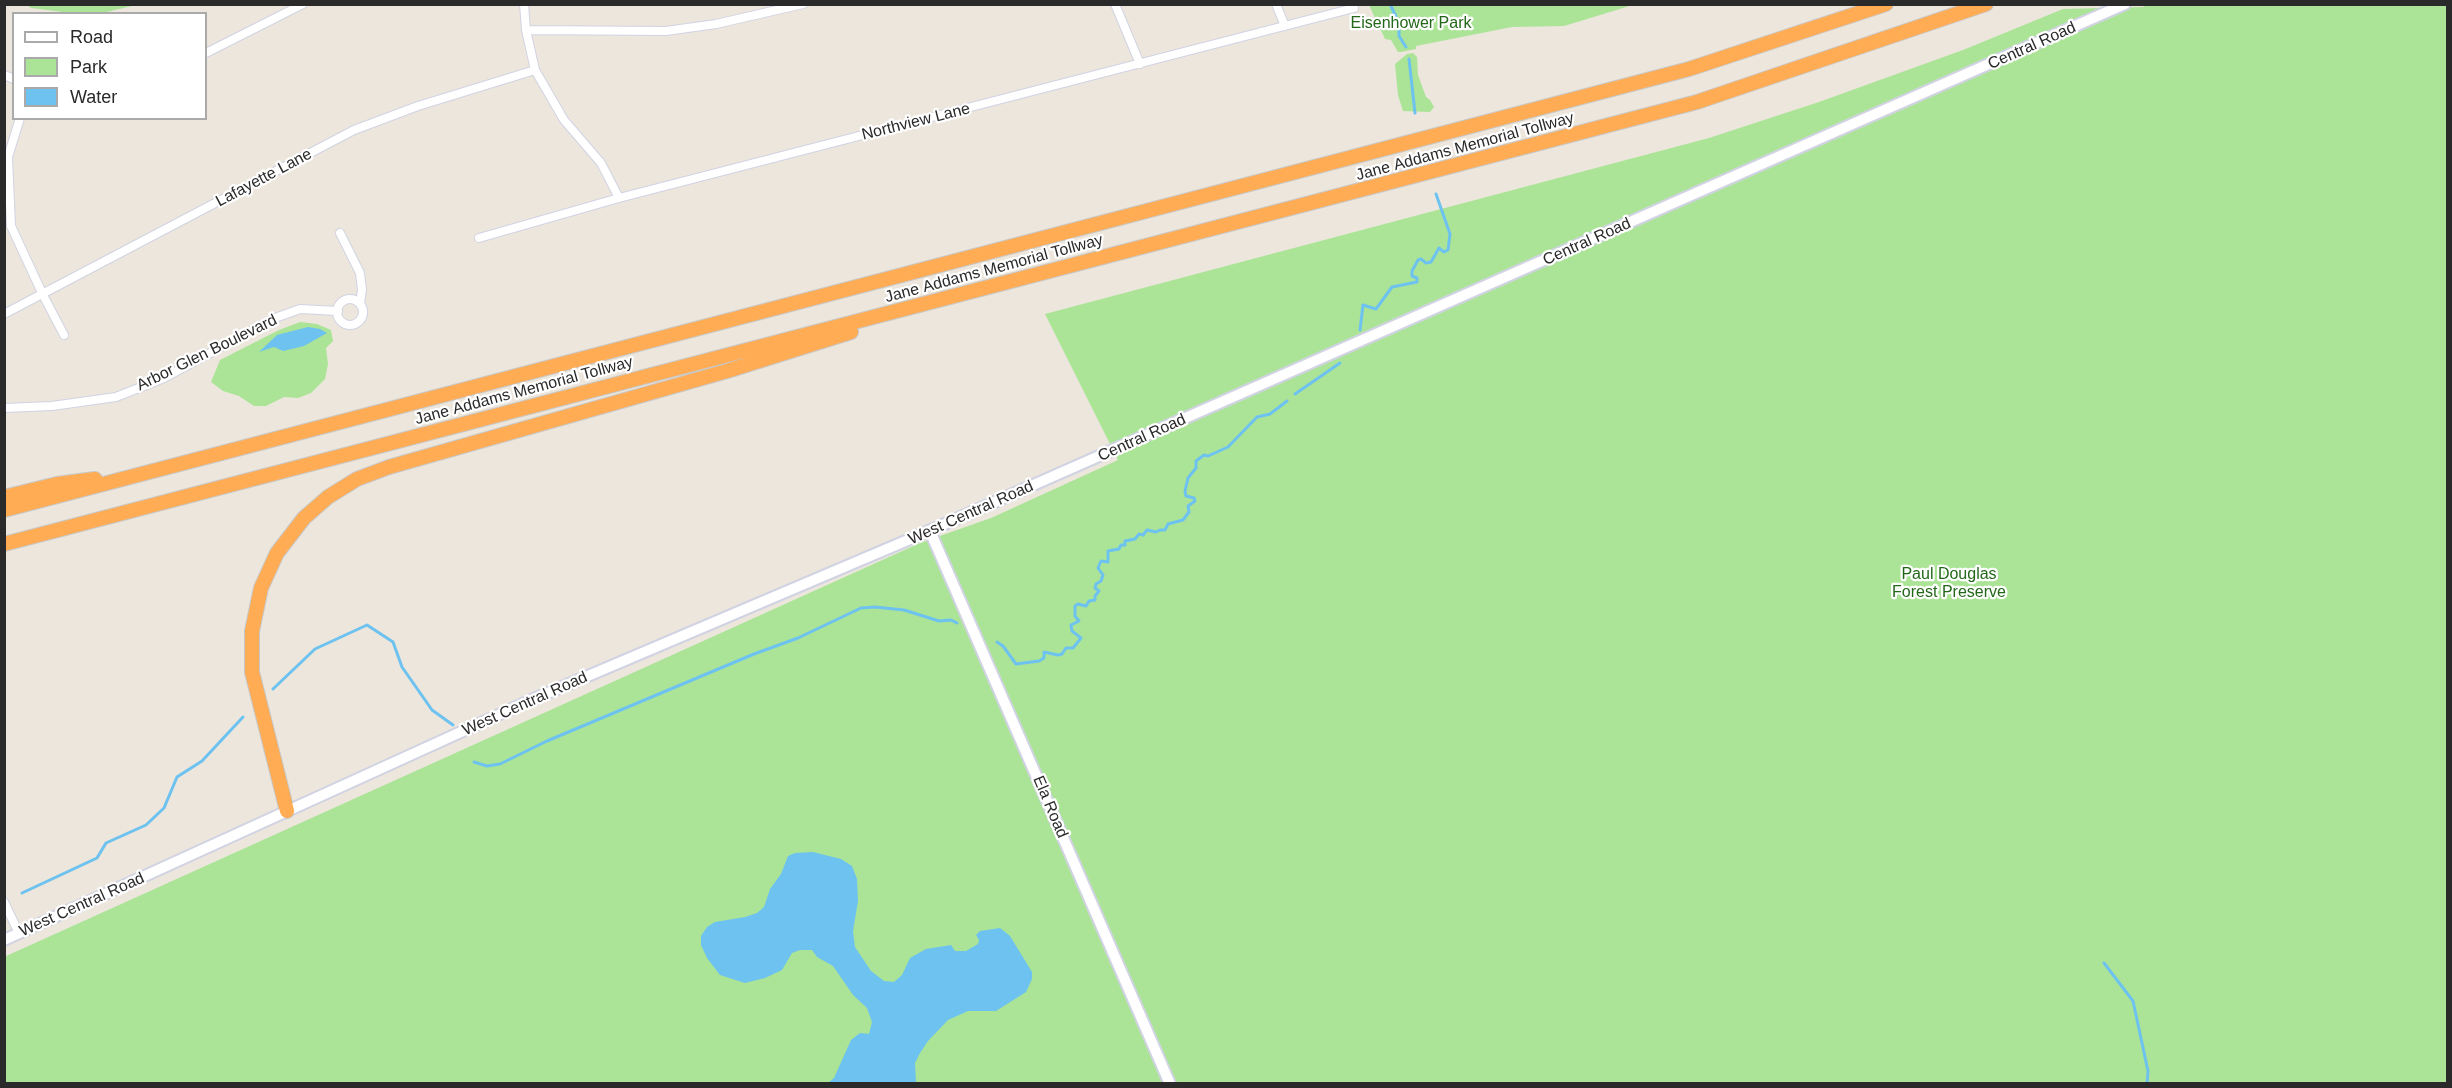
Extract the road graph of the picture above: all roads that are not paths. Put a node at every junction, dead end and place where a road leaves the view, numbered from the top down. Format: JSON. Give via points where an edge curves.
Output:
{"nodes":[{"id":1,"x":303,"y":4,"type":"edge"},
{"id":2,"x":524,"y":4,"type":"edge"},
{"id":3,"x":803,"y":4,"type":"edge"},
{"id":4,"x":1115,"y":4,"type":"edge"},
{"id":5,"x":1276,"y":4,"type":"edge"},
{"id":6,"x":1886,"y":4,"type":"edge"},
{"id":7,"x":1986,"y":4,"type":"edge"},
{"id":8,"x":2125,"y":4,"type":"edge"},
{"id":9,"x":1354,"y":8,"type":"dead end"},
{"id":10,"x":1285,"y":26,"type":"junction"},
{"id":11,"x":526,"y":30,"type":"junction"},
{"id":12,"x":207,"y":52,"type":"edge"},
{"id":13,"x":1140,"y":64,"type":"junction"},
{"id":14,"x":535,"y":70,"type":"junction"},
{"id":15,"x":19,"y":120,"type":"edge"},
{"id":16,"x":619,"y":198,"type":"junction"},
{"id":17,"x":340,"y":233,"type":"dead end"},
{"id":18,"x":479,"y":238,"type":"dead end"},
{"id":19,"x":978,"y":290,"type":"junction"},
{"id":20,"x":43,"y":295,"type":"junction"},
{"id":21,"x":360,"y":303,"type":"junction"},
{"id":22,"x":338,"y":311,"type":"junction"},
{"id":23,"x":4,"y":314,"type":"edge"},
{"id":24,"x":64,"y":335,"type":"dead end"},
{"id":25,"x":4,"y":408,"type":"edge"},
{"id":26,"x":154,"y":471,"type":"junction"},
{"id":27,"x":1049,"y":479,"type":"joint"},
{"id":28,"x":4,"y":497,"type":"edge"},
{"id":29,"x":4,"y":510,"type":"edge"},
{"id":30,"x":930,"y":531,"type":"junction"},
{"id":31,"x":4,"y":544,"type":"edge"},
{"id":32,"x":288,"y":811,"type":"junction"},
{"id":33,"x":4,"y":902,"type":"edge"},
{"id":34,"x":19,"y":933,"type":"junction"},
{"id":35,"x":4,"y":940,"type":"edge"},
{"id":36,"x":1170,"y":1083,"type":"edge"}],
"edges":[{"from":1,"to":12,"type":"street"},
{"from":2,"to":11,"type":"street"},
{"from":3,"to":11,"type":"street","via":[[666,31]]},
{"from":4,"to":13,"type":"street"},
{"from":5,"to":10,"type":"street"},
{"from":6,"to":26,"type":"highway","name":"Jane Addams Memorial Tollway","via":[[1689,69]]},
{"from":7,"to":19,"type":"highway","name":"Jane Addams Memorial Tollway","via":[[1697,102]]},
{"from":8,"to":27,"type":"street","name":"Central Road"},
{"from":9,"to":10,"type":"street","name":"Northview Lane"},
{"from":10,"to":13,"type":"street","name":"Northview Lane"},
{"from":11,"to":14,"type":"street"},
{"from":13,"to":16,"type":"street","name":"Northview Lane"},
{"from":14,"to":16,"type":"street","via":[[564,120],[601,163]]},
{"from":14,"to":20,"type":"street","name":"Lafayette Lane","via":[[354,130]]},
{"from":15,"to":20,"type":"street","via":[[8,157],[11,226]]},
{"from":16,"to":18,"type":"street","name":"Northview Lane"},
{"from":17,"to":21,"type":"street","name":"Arbor Glen Boulevard","via":[[360,273]]},
{"from":19,"to":31,"type":"highway","name":"Jane Addams Memorial Tollway"},
{"from":19,"to":32,"type":"highway","via":[[727,371],[389,467],[357,479],[328,497],[304,518],[277,553],[261,588],[252,631],[252,672]]},
{"from":20,"to":23,"type":"street","name":"Lafayette Lane"},
{"from":20,"to":24,"type":"street"},
{"from":21,"to":22,"type":"street","name":"Arbor Glen Boulevard","via":[[345,300]]},
{"from":21,"to":22,"type":"street","name":"Arbor Glen Boulevard","via":[[363,315],[354,324],[342,322]]},
{"from":22,"to":25,"type":"street","name":"Arbor Glen Boulevard","via":[[300,309],[275,318],[164,378],[116,397]]},
{"from":26,"to":28,"type":"highway","via":[[57,484]]},
{"from":26,"to":29,"type":"highway","name":"Jane Addams Memorial Tollway"},
{"from":27,"to":30,"type":"street","name":"West Central Road"},
{"from":30,"to":32,"type":"street","name":"West Central Road","via":[[519,706]]},
{"from":30,"to":36,"type":"street","name":"Ela Road"},
{"from":32,"to":34,"type":"street","name":"West Central Road"},
{"from":33,"to":34,"type":"street"},
{"from":34,"to":35,"type":"street","name":"West Central Road"}]}
